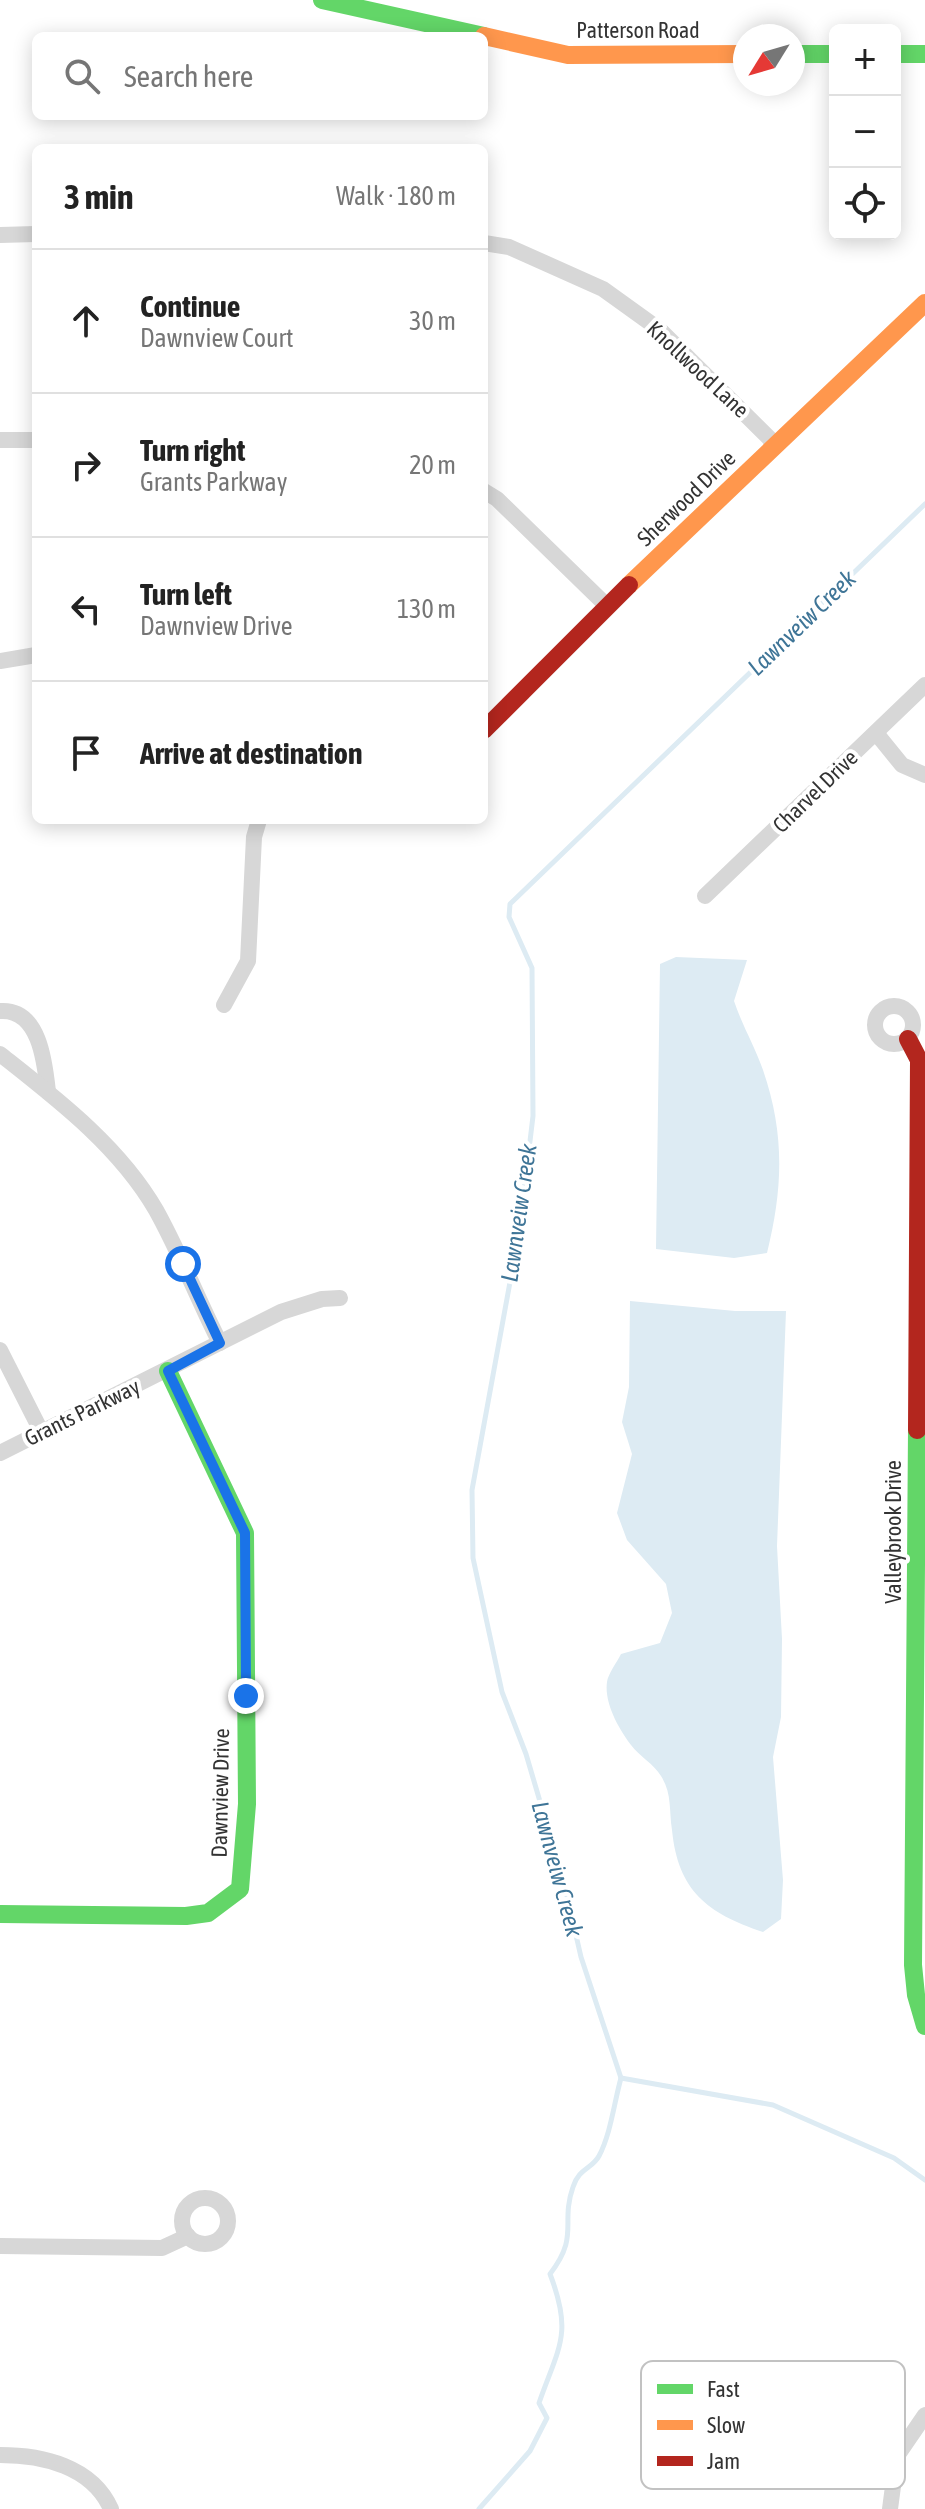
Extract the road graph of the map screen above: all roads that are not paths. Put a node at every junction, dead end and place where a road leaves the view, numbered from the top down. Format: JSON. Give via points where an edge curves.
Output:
{"nodes":[{"id":1,"x":322,"y":0,"type":"edge"},
{"id":2,"x":466,"y":32,"type":"edge"},
{"id":3,"x":488,"y":37,"type":"edge"},
{"id":4,"x":733,"y":54,"type":"edge"},
{"id":5,"x":805,"y":54,"type":"edge"},
{"id":6,"x":829,"y":54,"type":"edge"},
{"id":7,"x":901,"y":54,"type":"edge"},
{"id":8,"x":925,"y":54,"type":"edge"},
{"id":9,"x":32,"y":234,"type":"edge"},
{"id":10,"x":0,"y":235,"type":"edge"},
{"id":11,"x":488,"y":244,"type":"edge"},
{"id":12,"x":925,"y":303,"type":"edge"},
{"id":13,"x":0,"y":440,"type":"edge"},
{"id":14,"x":32,"y":440,"type":"edge"},
{"id":15,"x":776,"y":445,"type":"junction"},
{"id":16,"x":488,"y":493,"type":"edge"},
{"id":17,"x":607,"y":606,"type":"junction"},
{"id":18,"x":32,"y":656,"type":"edge"},
{"id":19,"x":0,"y":661,"type":"edge"},
{"id":20,"x":925,"y":685,"type":"edge"},
{"id":21,"x":488,"y":726,"type":"edge"},
{"id":22,"x":876,"y":733,"type":"junction"},
{"id":23,"x":925,"y":775,"type":"edge"},
{"id":24,"x":258,"y":824,"type":"edge"},
{"id":25,"x":705,"y":896,"type":"dead end"},
{"id":26,"x":224,"y":1005,"type":"dead end"},
{"id":27,"x":0,"y":1011,"type":"edge"},
{"id":28,"x":908,"y":1039,"type":"dead end"},
{"id":29,"x":0,"y":1054,"type":"edge"},
{"id":30,"x":48,"y":1092,"type":"junction"},
{"id":31,"x":340,"y":1298,"type":"dead end"},
{"id":32,"x":220,"y":1343,"type":"junction"},
{"id":33,"x":0,"y":1350,"type":"edge"},
{"id":34,"x":168,"y":1371,"type":"junction"},
{"id":35,"x":41,"y":1431,"type":"junction"},
{"id":36,"x":0,"y":1453,"type":"edge"},
{"id":37,"x":0,"y":1914,"type":"edge"},
{"id":38,"x":925,"y":2026,"type":"edge"},
{"id":39,"x":188,"y":2236,"type":"dead end"},
{"id":40,"x":0,"y":2246,"type":"edge"},
{"id":41,"x":925,"y":2415,"type":"edge"},
{"id":42,"x":905,"y":2444,"type":"edge"},
{"id":43,"x":0,"y":2455,"type":"edge"},
{"id":44,"x":893,"y":2489,"type":"edge"},
{"id":45,"x":111,"y":2509,"type":"edge"},
{"id":46,"x":890,"y":2509,"type":"edge"}],
"edges":[{"from":1,"to":2,"type":"street","name":"Patterson Road"},
{"from":3,"to":4,"type":"street","name":"Patterson Road","via":[[568,55]]},
{"from":5,"to":6,"type":"street"},
{"from":7,"to":8,"type":"street"},
{"from":9,"to":10,"type":"street"},
{"from":11,"to":15,"type":"street","name":"Knollwood Lane","via":[[509,247],[603,289],[660,330]]},
{"from":12,"to":15,"type":"street","name":"Sherwood Drive"},
{"from":13,"to":14,"type":"street"},
{"from":15,"to":17,"type":"street","name":"Sherwood Drive"},
{"from":16,"to":17,"type":"street"},
{"from":17,"to":21,"type":"street","name":"Sherwood Drive"},
{"from":18,"to":19,"type":"street"},
{"from":20,"to":22,"type":"street","name":"Charvel Drive"},
{"from":22,"to":23,"type":"street","via":[[902,765]]},
{"from":22,"to":25,"type":"street","name":"Charvel Drive"},
{"from":24,"to":26,"type":"street","via":[[248,961]]},
{"from":27,"to":30,"type":"street","via":[[16,1014],[44,1050]]},
{"from":28,"to":38,"type":"street","name":"Valleybrook Drive","via":[[919,1060],[913,1965]]},
{"from":29,"to":30,"type":"street"},
{"from":30,"to":32,"type":"street","via":[[105,1145],[156,1211]]},
{"from":31,"to":32,"type":"street","name":"Grants Parkway","via":[[302,1304]]},
{"from":32,"to":34,"type":"street","name":"Grants Parkway"},
{"from":33,"to":35,"type":"street"},
{"from":34,"to":35,"type":"street","name":"Grants Parkway"},
{"from":34,"to":37,"type":"street","name":"Dawnview Drive","via":[[245,1533],[247,1804],[240,1889],[208,1913],[186,1916]]},
{"from":35,"to":36,"type":"street","name":"Grants Parkway"},
{"from":39,"to":40,"type":"street","via":[[162,2248]]},
{"from":41,"to":42,"type":"street"},
{"from":43,"to":45,"type":"street","via":[[35,2456],[76,2472],[95,2486]]},
{"from":44,"to":46,"type":"street"}]}
